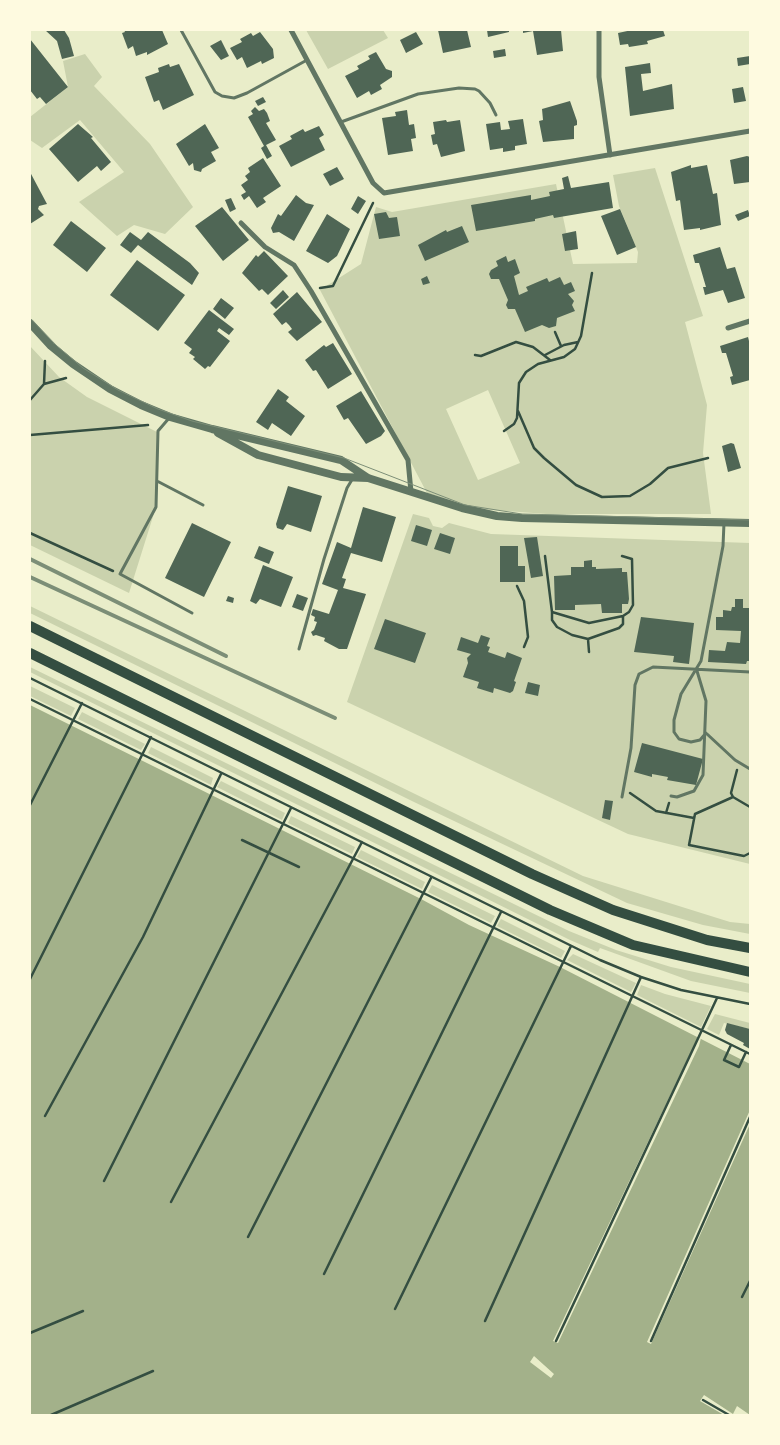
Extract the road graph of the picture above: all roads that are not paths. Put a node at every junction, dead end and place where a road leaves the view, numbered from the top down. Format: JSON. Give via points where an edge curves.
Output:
{"nodes":[{"id":1,"x":181,"y":30,"type":"edge"},
{"id":2,"x":291,"y":30,"type":"edge"},
{"id":3,"x":599,"y":30,"type":"edge"},
{"id":4,"x":307,"y":60,"type":"junction"},
{"id":5,"x":496,"y":115,"type":"dead end"},
{"id":6,"x":341,"y":122,"type":"junction"},
{"id":7,"x":750,"y":131,"type":"edge"},
{"id":8,"x":610,"y":155,"type":"junction"},
{"id":9,"x":241,"y":223,"type":"dead end"},
{"id":10,"x":30,"y":323,"type":"edge"},
{"id":11,"x":750,"y":323,"type":"edge"},
{"id":12,"x":728,"y":328,"type":"dead end"},
{"id":13,"x":170,"y":417,"type":"junction"},
{"id":14,"x":212,"y":429,"type":"junction"},
{"id":15,"x":355,"y":468,"type":"junction"},
{"id":16,"x":353,"y":478,"type":"junction"},
{"id":17,"x":368,"y":478,"type":"junction"},
{"id":18,"x":157,"y":480,"type":"junction"},
{"id":19,"x":411,"y":492,"type":"junction"},
{"id":20,"x":203,"y":505,"type":"dead end"},
{"id":21,"x":724,"y":522,"type":"junction"},
{"id":22,"x":750,"y":523,"type":"edge"},
{"id":23,"x":192,"y":613,"type":"dead end"},
{"id":24,"x":30,"y":626,"type":"edge"},
{"id":25,"x":299,"y":648,"type":"dead end"},
{"id":26,"x":30,"y":653,"type":"edge"},
{"id":27,"x":697,"y":671,"type":"junction"},
{"id":28,"x":750,"y":672,"type":"edge"},
{"id":29,"x":706,"y":733,"type":"junction"},
{"id":30,"x":750,"y":769,"type":"edge"},
{"id":31,"x":671,"y":796,"type":"dead end"},
{"id":32,"x":622,"y":797,"type":"dead end"},
{"id":33,"x":750,"y":948,"type":"edge"},
{"id":34,"x":750,"y":972,"type":"edge"}],
"edges":[{"from":1,"to":4,"type":"lane","via":[[216,92],[222,96],[234,98],[247,93]]},
{"from":2,"to":4,"type":"street"},
{"from":3,"to":8,"type":"street","via":[[599,77]]},
{"from":4,"to":6,"type":"street"},
{"from":5,"to":6,"type":"lane","via":[[479,91],[459,88],[418,94]]},
{"from":6,"to":8,"type":"street","via":[[373,183],[384,192]]},
{"from":7,"to":8,"type":"street"},
{"from":9,"to":19,"type":"street","via":[[265,247],[294,265],[311,291],[408,460]]},
{"from":10,"to":13,"type":"street","via":[[51,346],[92,378],[118,394]]},
{"from":11,"to":12,"type":"street"},
{"from":13,"to":14,"type":"street"},
{"from":13,"to":18,"type":"lane","via":[[158,431]]},
{"from":14,"to":15,"type":"street","via":[[310,451],[341,460]]},
{"from":14,"to":16,"type":"street","via":[[249,452]]},
{"from":15,"to":16,"type":"lane"},
{"from":15,"to":17,"type":"street"},
{"from":16,"to":17,"type":"street"},
{"from":16,"to":25,"type":"lane","via":[[324,559]]},
{"from":17,"to":19,"type":"street"},
{"from":18,"to":20,"type":"lane"},
{"from":18,"to":23,"type":"lane","via":[[156,507],[120,574]]},
{"from":19,"to":21,"type":"street","via":[[497,516]]},
{"from":21,"to":22,"type":"street"},
{"from":21,"to":27,"type":"lane","via":[[718,572]]},
{"from":24,"to":33,"type":"highway","via":[[532,874],[654,925]]},
{"from":26,"to":34,"type":"highway","via":[[550,910],[633,945]]},
{"from":27,"to":28,"type":"lane"},
{"from":27,"to":29,"type":"lane","via":[[706,701]]},
{"from":27,"to":29,"type":"lane","via":[[681,694],[674,732],[679,739],[691,742],[700,740]]},
{"from":27,"to":32,"type":"lane","via":[[653,668],[639,674]]},
{"from":29,"to":30,"type":"lane"},
{"from":29,"to":31,"type":"lane","via":[[703,775],[698,788],[690,793]]}]}
